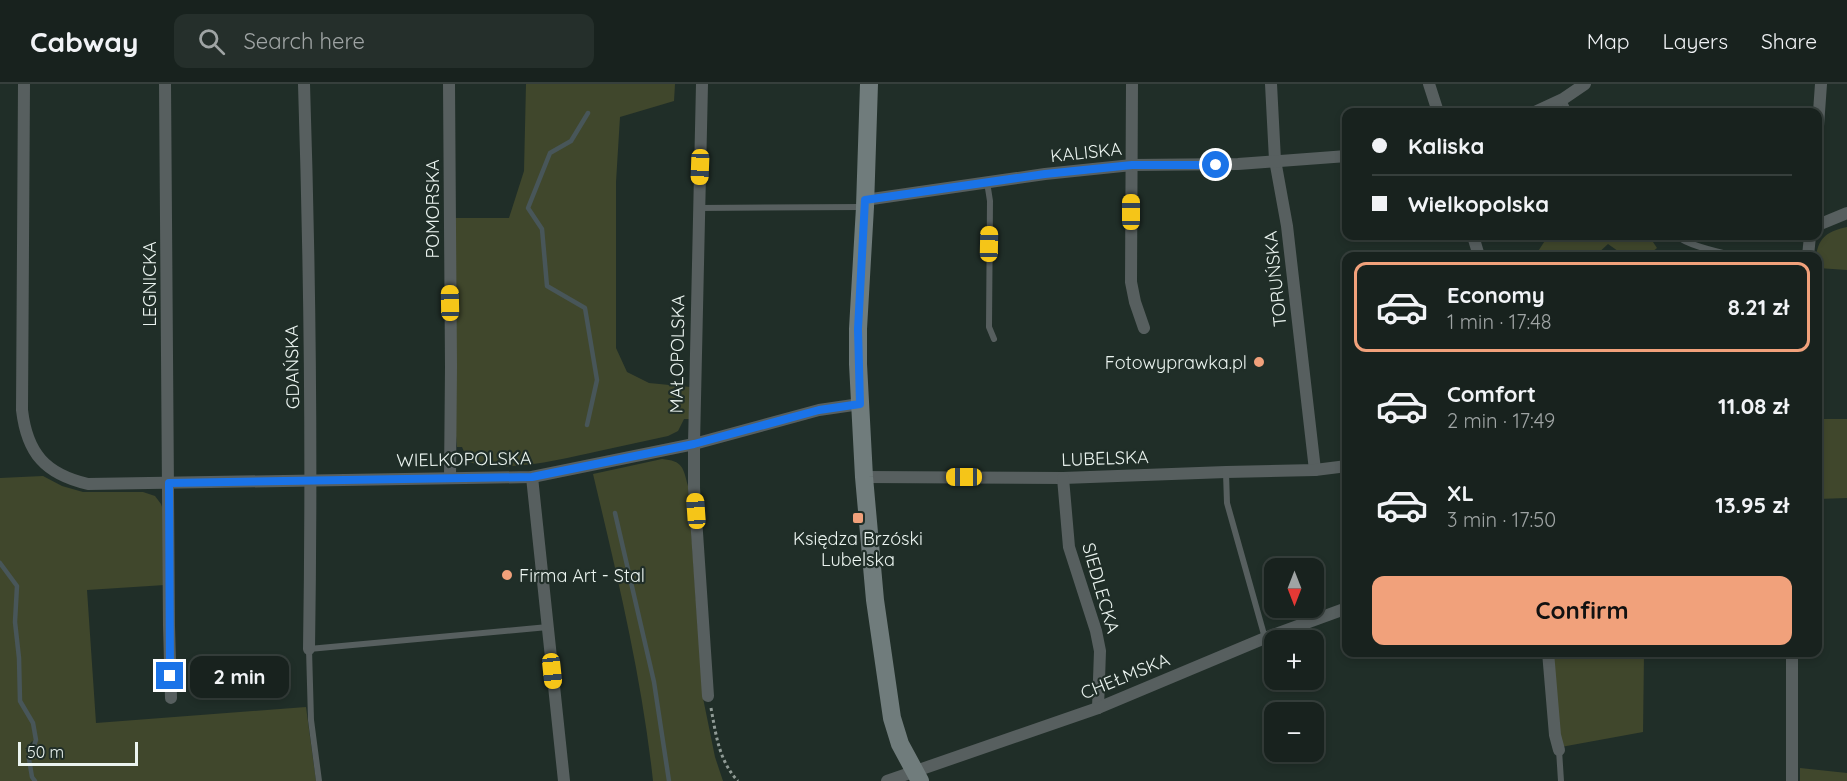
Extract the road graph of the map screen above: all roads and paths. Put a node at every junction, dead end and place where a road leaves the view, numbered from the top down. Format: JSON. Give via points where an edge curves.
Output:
{"nodes":[{"id":1,"x":24,"y":84,"type":"edge"},
{"id":2,"x":165,"y":84,"type":"edge"},
{"id":3,"x":304,"y":84,"type":"edge"},
{"id":4,"x":449,"y":84,"type":"edge"},
{"id":5,"x":702,"y":84,"type":"edge"},
{"id":6,"x":869,"y":84,"type":"edge"},
{"id":7,"x":1132,"y":84,"type":"edge"},
{"id":8,"x":1271,"y":84,"type":"edge"},
{"id":9,"x":1429,"y":84,"type":"edge"},
{"id":10,"x":1585,"y":84,"type":"edge"},
{"id":11,"x":1821,"y":84,"type":"edge"},
{"id":12,"x":1563,"y":99,"type":"junction"},
{"id":13,"x":1437,"y":108,"type":"edge"},
{"id":14,"x":1544,"y":108,"type":"edge"},
{"id":15,"x":1567,"y":108,"type":"edge"},
{"id":16,"x":1819,"y":108,"type":"edge"},
{"id":17,"x":1342,"y":156,"type":"edge"},
{"id":18,"x":1275,"y":160,"type":"junction"},
{"id":19,"x":1132,"y":165,"type":"junction"},
{"id":20,"x":987,"y":182,"type":"junction"},
{"id":21,"x":865,"y":203,"type":"junction"},
{"id":22,"x":698,"y":208,"type":"junction"},
{"id":23,"x":1847,"y":213,"type":"edge"},
{"id":24,"x":1822,"y":223,"type":"edge"},
{"id":25,"x":1681,"y":240,"type":"edge"},
{"id":26,"x":1721,"y":252,"type":"edge"},
{"id":27,"x":1144,"y":328,"type":"dead end"},
{"id":28,"x":994,"y":339,"type":"dead end"},
{"id":29,"x":860,"y":404,"type":"junction"},
{"id":30,"x":694,"y":444,"type":"junction"},
{"id":31,"x":1342,"y":467,"type":"edge"},
{"id":32,"x":1315,"y":470,"type":"junction"},
{"id":33,"x":1226,"y":471,"type":"junction"},
{"id":34,"x":532,"y":477,"type":"junction"},
{"id":35,"x":864,"y":477,"type":"junction"},
{"id":36,"x":450,"y":478,"type":"junction"},
{"id":37,"x":1063,"y":478,"type":"junction"},
{"id":38,"x":312,"y":480,"type":"junction"},
{"id":39,"x":169,"y":483,"type":"junction"},
{"id":40,"x":1342,"y":610,"type":"edge"},
{"id":41,"x":548,"y":627,"type":"junction"},
{"id":42,"x":1287,"y":630,"type":"edge"},
{"id":43,"x":1264,"y":634,"type":"edge"},
{"id":44,"x":1264,"y":638,"type":"edge"},
{"id":45,"x":309,"y":649,"type":"junction"},
{"id":46,"x":1548,"y":657,"type":"edge"},
{"id":47,"x":1792,"y":657,"type":"edge"},
{"id":48,"x":708,"y":696,"type":"joint"},
{"id":49,"x":171,"y":698,"type":"dead end"},
{"id":50,"x":1098,"y":708,"type":"junction"},
{"id":51,"x":1559,"y":750,"type":"joint"},
{"id":52,"x":918,"y":776,"type":"edge"},
{"id":53,"x":319,"y":781,"type":"edge"},
{"id":54,"x":564,"y":781,"type":"edge"},
{"id":55,"x":738,"y":781,"type":"edge"},
{"id":56,"x":887,"y":781,"type":"edge"},
{"id":57,"x":1561,"y":781,"type":"edge"},
{"id":58,"x":1792,"y":781,"type":"edge"}],
"edges":[{"from":1,"to":39,"type":"street","name":"WIELKOPOLSKA","via":[[25,429],[42,461],[69,480],[88,484]]},
{"from":2,"to":39,"type":"street","name":"LEGNICKA"},
{"from":3,"to":38,"type":"street","name":"GDAŃSKA"},
{"from":4,"to":36,"type":"street","name":"POMORSKA"},
{"from":5,"to":22,"type":"street","name":"MAŁOPOLSKA"},
{"from":6,"to":21,"type":"street"},
{"from":7,"to":19,"type":"street"},
{"from":8,"to":18,"type":"street","name":"TORUŃSKA"},
{"from":9,"to":13,"type":"street"},
{"from":10,"to":12,"type":"street"},
{"from":11,"to":16,"type":"street"},
{"from":12,"to":14,"type":"street"},
{"from":12,"to":15,"type":"lane"},
{"from":17,"to":18,"type":"street","name":"KALISKA"},
{"from":18,"to":19,"type":"street","name":"KALISKA"},
{"from":18,"to":32,"type":"street","name":"TORUŃSKA","via":[[1287,226]]},
{"from":19,"to":20,"type":"street","name":"KALISKA"},
{"from":19,"to":27,"type":"street","via":[[1131,282]]},
{"from":20,"to":21,"type":"street","name":"KALISKA"},
{"from":20,"to":28,"type":"lane","via":[[989,327]]},
{"from":21,"to":22,"type":"lane"},
{"from":21,"to":29,"type":"street","via":[[858,329]]},
{"from":22,"to":30,"type":"street","name":"MAŁOPOLSKA"},
{"from":23,"to":24,"type":"street"},
{"from":25,"to":26,"type":"lane"},
{"from":29,"to":30,"type":"street","name":"WIELKOPOLSKA","via":[[819,410]]},
{"from":29,"to":35,"type":"street"},
{"from":30,"to":34,"type":"street","name":"WIELKOPOLSKA"},
{"from":30,"to":48,"type":"street","name":"MAŁOPOLSKA"},
{"from":31,"to":32,"type":"street","name":"LUBELSKA"},
{"from":32,"to":33,"type":"street","name":"LUBELSKA"},
{"from":33,"to":37,"type":"street","name":"LUBELSKA"},
{"from":33,"to":43,"type":"lane","via":[[1227,503]]},
{"from":34,"to":36,"type":"street","name":"WIELKOPOLSKA"},
{"from":34,"to":41,"type":"street"},
{"from":35,"to":37,"type":"street","name":"LUBELSKA"},
{"from":35,"to":52,"type":"street","via":[[875,600],[892,718],[900,744]]},
{"from":36,"to":38,"type":"street","name":"WIELKOPOLSKA"},
{"from":37,"to":50,"type":"street","name":"SIEDLECKA","via":[[1069,547],[1100,651]]},
{"from":38,"to":39,"type":"street","name":"WIELKOPOLSKA"},
{"from":38,"to":45,"type":"street","name":"GDAŃSKA"},
{"from":39,"to":49,"type":"street"},
{"from":40,"to":42,"type":"street","name":"CHEŁMSKA"},
{"from":41,"to":45,"type":"lane"},
{"from":41,"to":54,"type":"street"},
{"from":44,"to":50,"type":"street","name":"CHEŁMSKA"},
{"from":45,"to":53,"type":"lane","via":[[311,720]]},
{"from":46,"to":51,"type":"street"},
{"from":47,"to":58,"type":"street"},
{"from":48,"to":55,"type":"path","via":[[720,752]]},
{"from":50,"to":52,"type":"street","name":"CHEŁMSKA"},
{"from":51,"to":57,"type":"lane"},
{"from":52,"to":56,"type":"street"}]}
